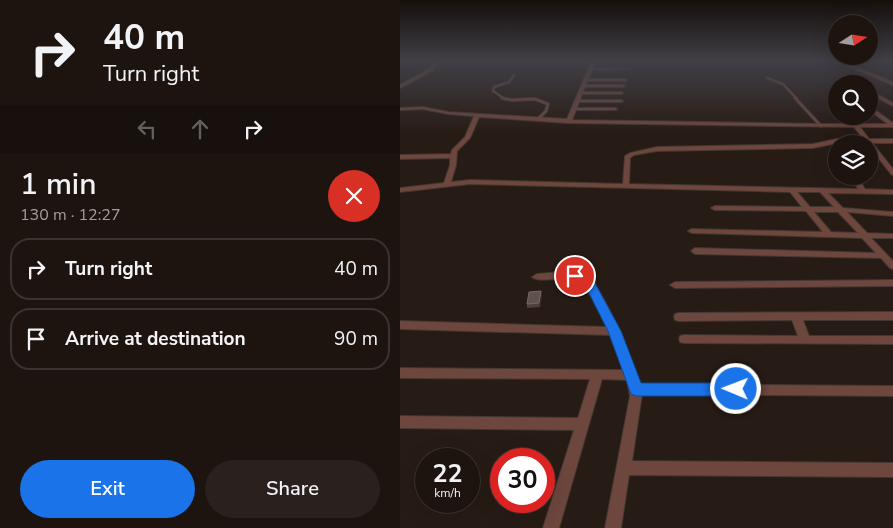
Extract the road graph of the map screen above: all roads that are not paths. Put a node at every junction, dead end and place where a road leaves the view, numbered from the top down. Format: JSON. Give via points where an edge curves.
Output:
{"nodes":[{"id":1,"x":500,"y":85,"type":"edge"},
{"id":2,"x":784,"y":85,"type":"edge"},
{"id":3,"x":584,"y":86,"type":"joint"},
{"id":4,"x":623,"y":86,"type":"dead end"},
{"id":5,"x":621,"y":93,"type":"dead end"},
{"id":6,"x":581,"y":94,"type":"junction"},
{"id":7,"x":878,"y":96,"type":"edge"},
{"id":8,"x":577,"y":101,"type":"junction"},
{"id":9,"x":621,"y":101,"type":"dead end"},
{"id":10,"x":893,"y":105,"type":"edge"},
{"id":11,"x":400,"y":109,"type":"edge"},
{"id":12,"x":574,"y":109,"type":"junction"},
{"id":13,"x":615,"y":110,"type":"dead end"},
{"id":14,"x":878,"y":114,"type":"edge"},
{"id":15,"x":477,"y":115,"type":"junction"},
{"id":16,"x":538,"y":119,"type":"junction"},
{"id":17,"x":569,"y":121,"type":"junction"},
{"id":18,"x":893,"y":125,"type":"edge"},
{"id":19,"x":821,"y":126,"type":"junction"},
{"id":20,"x":856,"y":126,"type":"junction"},
{"id":21,"x":863,"y":135,"type":"edge"},
{"id":22,"x":878,"y":141,"type":"edge"},
{"id":23,"x":893,"y":141,"type":"edge"},
{"id":24,"x":828,"y":142,"type":"edge"},
{"id":25,"x":878,"y":154,"type":"edge"},
{"id":26,"x":453,"y":156,"type":"junction"},
{"id":27,"x":400,"y":157,"type":"edge"},
{"id":28,"x":893,"y":173,"type":"edge"},
{"id":29,"x":447,"y":184,"type":"junction"},
{"id":30,"x":859,"y":185,"type":"edge"},
{"id":31,"x":626,"y":186,"type":"junction"},
{"id":32,"x":791,"y":189,"type":"junction"},
{"id":33,"x":400,"y":190,"type":"edge"},
{"id":34,"x":822,"y":190,"type":"junction"},
{"id":35,"x":863,"y":191,"type":"junction"},
{"id":36,"x":893,"y":192,"type":"edge"},
{"id":37,"x":715,"y":208,"type":"dead end"},
{"id":38,"x":808,"y":210,"type":"junction"},
{"id":39,"x":839,"y":210,"type":"junction"},
{"id":40,"x":893,"y":214,"type":"edge"},
{"id":41,"x":692,"y":231,"type":"dead end"},
{"id":42,"x":828,"y":233,"type":"junction"},
{"id":43,"x":865,"y":235,"type":"junction"},
{"id":44,"x":893,"y":236,"type":"edge"},
{"id":45,"x":695,"y":251,"type":"dead end"},
{"id":46,"x":884,"y":256,"type":"junction"},
{"id":47,"x":893,"y":266,"type":"edge"},
{"id":48,"x":537,"y":277,"type":"dead end"},
{"id":49,"x":893,"y":283,"type":"edge"},
{"id":50,"x":675,"y":285,"type":"dead end"},
{"id":51,"x":796,"y":316,"type":"junction"},
{"id":52,"x":893,"y":316,"type":"edge"},
{"id":53,"x":679,"y":317,"type":"dead end"},
{"id":54,"x":400,"y":325,"type":"edge"},
{"id":55,"x":614,"y":331,"type":"junction"},
{"id":56,"x":684,"y":339,"type":"dead end"},
{"id":57,"x":805,"y":339,"type":"junction"},
{"id":58,"x":893,"y":340,"type":"edge"},
{"id":59,"x":400,"y":373,"type":"edge"},
{"id":60,"x":597,"y":375,"type":"junction"},
{"id":61,"x":632,"y":375,"type":"junction"},
{"id":62,"x":636,"y":390,"type":"junction"},
{"id":63,"x":893,"y":391,"type":"edge"},
{"id":64,"x":400,"y":422,"type":"edge"},
{"id":65,"x":581,"y":424,"type":"junction"},
{"id":66,"x":623,"y":468,"type":"junction"},
{"id":67,"x":893,"y":470,"type":"edge"},
{"id":68,"x":551,"y":528,"type":"edge"},
{"id":69,"x":613,"y":528,"type":"edge"}],
"edges":[{"from":1,"to":16,"type":"lane","via":[[493,91],[505,100],[548,104]]},
{"from":2,"to":19,"type":"lane"},
{"from":3,"to":4,"type":"street"},
{"from":3,"to":6,"type":"street"},
{"from":5,"to":6,"type":"street"},
{"from":6,"to":8,"type":"street"},
{"from":7,"to":10,"type":"street"},
{"from":8,"to":9,"type":"street"},
{"from":8,"to":12,"type":"street"},
{"from":11,"to":15,"type":"street","via":[[423,108]]},
{"from":12,"to":13,"type":"street"},
{"from":12,"to":17,"type":"street"},
{"from":14,"to":18,"type":"street"},
{"from":15,"to":16,"type":"street"},
{"from":15,"to":26,"type":"street","via":[[467,138]]},
{"from":16,"to":17,"type":"street"},
{"from":17,"to":19,"type":"street"},
{"from":18,"to":20,"type":"street"},
{"from":19,"to":20,"type":"street"},
{"from":20,"to":21,"type":"street"},
{"from":22,"to":23,"type":"street"},
{"from":24,"to":31,"type":"street","via":[[813,146],[644,151],[627,157]]},
{"from":25,"to":28,"type":"street"},
{"from":26,"to":27,"type":"street"},
{"from":26,"to":29,"type":"street"},
{"from":29,"to":31,"type":"street"},
{"from":29,"to":33,"type":"street"},
{"from":30,"to":35,"type":"street"},
{"from":31,"to":32,"type":"street"},
{"from":32,"to":34,"type":"street"},
{"from":32,"to":38,"type":"street"},
{"from":34,"to":35,"type":"street"},
{"from":34,"to":39,"type":"street"},
{"from":35,"to":36,"type":"street"},
{"from":37,"to":38,"type":"street"},
{"from":38,"to":39,"type":"street"},
{"from":38,"to":42,"type":"street"},
{"from":39,"to":40,"type":"street"},
{"from":39,"to":43,"type":"street"},
{"from":41,"to":42,"type":"street"},
{"from":42,"to":43,"type":"street"},
{"from":43,"to":44,"type":"street"},
{"from":43,"to":46,"type":"street"},
{"from":45,"to":46,"type":"street"},
{"from":46,"to":47,"type":"street"},
{"from":48,"to":55,"type":"street","via":[[575,276],[587,281]]},
{"from":49,"to":50,"type":"street"},
{"from":51,"to":52,"type":"street"},
{"from":51,"to":53,"type":"street"},
{"from":51,"to":57,"type":"street"},
{"from":54,"to":55,"type":"street"},
{"from":55,"to":61,"type":"street"},
{"from":56,"to":57,"type":"street"},
{"from":57,"to":58,"type":"street"},
{"from":59,"to":60,"type":"street"},
{"from":60,"to":61,"type":"street"},
{"from":60,"to":65,"type":"street"},
{"from":61,"to":62,"type":"street"},
{"from":62,"to":63,"type":"street"},
{"from":62,"to":66,"type":"street"},
{"from":64,"to":65,"type":"street"},
{"from":65,"to":68,"type":"street"},
{"from":66,"to":67,"type":"street"},
{"from":66,"to":69,"type":"street"}]}
